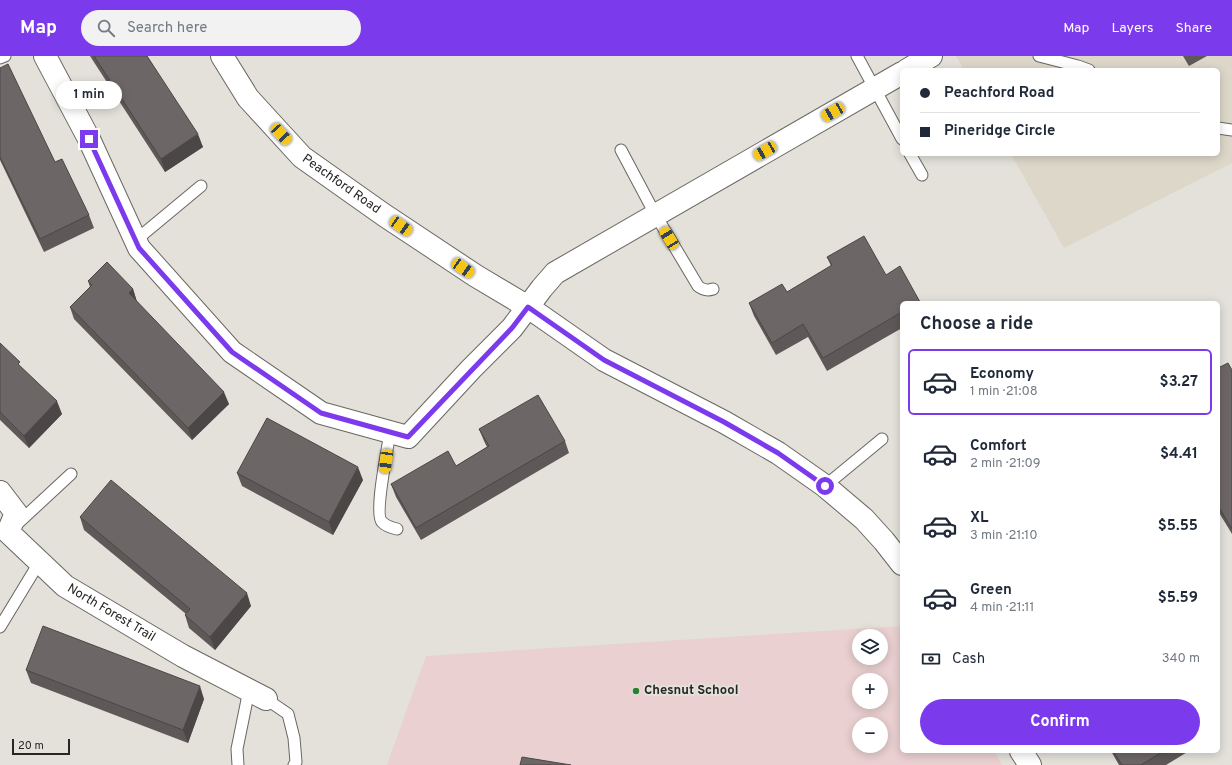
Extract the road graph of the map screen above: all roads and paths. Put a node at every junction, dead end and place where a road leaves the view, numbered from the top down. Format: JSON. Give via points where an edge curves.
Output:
{"nodes":[{"id":1,"x":5,"y":56,"type":"edge"},
{"id":2,"x":44,"y":56,"type":"edge"},
{"id":3,"x":222,"y":56,"type":"edge"},
{"id":4,"x":857,"y":56,"type":"edge"},
{"id":5,"x":931,"y":56,"type":"edge"},
{"id":6,"x":1039,"y":56,"type":"edge"},
{"id":7,"x":0,"y":58,"type":"edge"},
{"id":8,"x":910,"y":68,"type":"edge"},
{"id":9,"x":1084,"y":68,"type":"edge"},
{"id":10,"x":900,"y":74,"type":"edge"},
{"id":11,"x":874,"y":88,"type":"junction"},
{"id":12,"x":1220,"y":128,"type":"edge"},
{"id":13,"x":1232,"y":130,"type":"edge"},
{"id":14,"x":900,"y":134,"type":"edge"},
{"id":15,"x":621,"y":150,"type":"dead end"},
{"id":16,"x":911,"y":156,"type":"edge"},
{"id":17,"x":922,"y":175,"type":"dead end"},
{"id":18,"x":201,"y":186,"type":"dead end"},
{"id":19,"x":655,"y":214,"type":"junction"},
{"id":20,"x":136,"y":240,"type":"junction"},
{"id":21,"x":713,"y":289,"type":"dead end"},
{"id":22,"x":528,"y":307,"type":"junction"},
{"id":23,"x":390,"y":432,"type":"junction"},
{"id":24,"x":882,"y":439,"type":"dead end"},
{"id":25,"x":71,"y":474,"type":"dead end"},
{"id":26,"x":825,"y":486,"type":"junction"},
{"id":27,"x":0,"y":492,"type":"edge"},
{"id":28,"x":397,"y":529,"type":"dead end"},
{"id":29,"x":8,"y":532,"type":"junction"},
{"id":30,"x":40,"y":561,"type":"junction"},
{"id":31,"x":900,"y":561,"type":"edge"},
{"id":32,"x":0,"y":627,"type":"edge"},
{"id":33,"x":258,"y":695,"type":"junction"},
{"id":34,"x":1022,"y":753,"type":"edge"},
{"id":35,"x":238,"y":765,"type":"edge"},
{"id":36,"x":294,"y":765,"type":"edge"},
{"id":37,"x":1030,"y":765,"type":"edge"}],
"edges":[{"from":1,"to":7,"type":"lane"},
{"from":2,"to":20,"type":"street","via":[[89,139]]},
{"from":3,"to":22,"type":"street","name":"Peachford Road","via":[[248,98],[302,157],[389,219]]},
{"from":4,"to":11,"type":"lane"},
{"from":5,"to":8,"type":"street"},
{"from":6,"to":9,"type":"lane"},
{"from":10,"to":11,"type":"street"},
{"from":11,"to":14,"type":"lane"},
{"from":11,"to":19,"type":"street"},
{"from":12,"to":13,"type":"lane"},
{"from":15,"to":19,"type":"lane"},
{"from":16,"to":17,"type":"lane"},
{"from":18,"to":20,"type":"lane"},
{"from":19,"to":21,"type":"lane","via":[[698,286],[702,290]]},
{"from":19,"to":22,"type":"street","via":[[555,273]]},
{"from":20,"to":23,"type":"street","via":[[139,248],[232,352],[321,413]]},
{"from":22,"to":23,"type":"street","via":[[512,328],[408,437]]},
{"from":22,"to":26,"type":"street","name":"Peachford Road","via":[[604,360],[731,426],[778,453]]},
{"from":23,"to":28,"type":"lane","via":[[379,516],[382,522]]},
{"from":24,"to":26,"type":"lane"},
{"from":25,"to":29,"type":"lane"},
{"from":26,"to":31,"type":"street","name":"Peachford Road","via":[[864,519]]},
{"from":27,"to":29,"type":"street","via":[[16,513]]},
{"from":29,"to":30,"type":"street","name":"North Forest Trail"},
{"from":30,"to":32,"type":"lane"},
{"from":30,"to":33,"type":"street","name":"North Forest Trail","via":[[65,586],[183,656]]},
{"from":33,"to":35,"type":"lane","via":[[237,749]]},
{"from":33,"to":36,"type":"lane","via":[[288,714],[294,738]]},
{"from":34,"to":37,"type":"street"}]}
